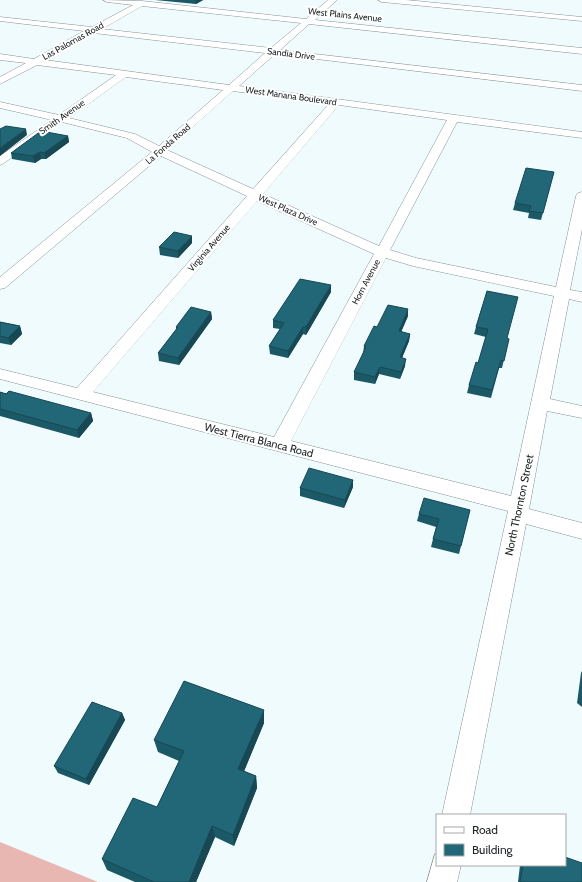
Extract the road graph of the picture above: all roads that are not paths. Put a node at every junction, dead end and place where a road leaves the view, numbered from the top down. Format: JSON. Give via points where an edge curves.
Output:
{"nodes":[{"id":1,"x":106,"y":0,"type":"edge"},
{"id":2,"x":333,"y":0,"type":"edge"},
{"id":3,"x":382,"y":0,"type":"edge"},
{"id":4,"x":143,"y":2,"type":"edge"},
{"id":5,"x":0,"y":19,"type":"edge"},
{"id":6,"x":582,"y":19,"type":"edge"},
{"id":7,"x":308,"y":21,"type":"junction"},
{"id":8,"x":92,"y":30,"type":"junction"},
{"id":9,"x":582,"y":51,"type":"edge"},
{"id":10,"x":273,"y":52,"type":"junction"},
{"id":11,"x":0,"y":57,"type":"edge"},
{"id":12,"x":35,"y":62,"type":"junction"},
{"id":13,"x":124,"y":74,"type":"junction"},
{"id":14,"x":0,"y":81,"type":"edge"},
{"id":15,"x":230,"y":88,"type":"junction"},
{"id":16,"x":582,"y":88,"type":"edge"},
{"id":17,"x":336,"y":102,"type":"junction"},
{"id":18,"x":0,"y":105,"type":"edge"},
{"id":19,"x":454,"y":118,"type":"junction"},
{"id":20,"x":61,"y":119,"type":"junction"},
{"id":21,"x":582,"y":135,"type":"edge"},
{"id":22,"x":160,"y":151,"type":"junction"},
{"id":23,"x":0,"y":161,"type":"edge"},
{"id":24,"x":255,"y":195,"type":"junction"},
{"id":25,"x":581,"y":208,"type":"edge"},
{"id":26,"x":381,"y":252,"type":"junction"},
{"id":27,"x":0,"y":285,"type":"edge"},
{"id":28,"x":561,"y":293,"type":"junction"},
{"id":29,"x":582,"y":298,"type":"edge"},
{"id":30,"x":0,"y":374,"type":"edge"},
{"id":31,"x":81,"y":395,"type":"junction"},
{"id":32,"x":539,"y":403,"type":"junction"},
{"id":33,"x":582,"y":412,"type":"edge"},
{"id":34,"x":279,"y":445,"type":"junction"},
{"id":35,"x":518,"y":510,"type":"junction"},
{"id":36,"x":582,"y":531,"type":"edge"},
{"id":37,"x":456,"y":814,"type":"edge"},
{"id":38,"x":446,"y":866,"type":"edge"},
{"id":39,"x":442,"y":882,"type":"edge"}],
"edges":[{"from":1,"to":4,"type":"street","name":"West Plains Avenue"},
{"from":2,"to":7,"type":"street","name":"La Fonda Road"},
{"from":3,"to":6,"type":"street"},
{"from":4,"to":7,"type":"street","name":"West Plains Avenue"},
{"from":4,"to":8,"type":"street","name":"Las Palomas Road"},
{"from":5,"to":8,"type":"street","name":"Sandia Drive"},
{"from":7,"to":9,"type":"street","name":"West Plains Avenue"},
{"from":7,"to":10,"type":"street","name":"La Fonda Road"},
{"from":8,"to":10,"type":"street","name":"Sandia Drive"},
{"from":8,"to":12,"type":"street","name":"Las Palomas Road"},
{"from":10,"to":15,"type":"street","name":"La Fonda Road"},
{"from":10,"to":16,"type":"street","name":"Sandia Drive"},
{"from":11,"to":12,"type":"street","name":"West Manana Boulevard"},
{"from":12,"to":13,"type":"street","name":"West Manana Boulevard"},
{"from":12,"to":14,"type":"street","name":"Las Palomas Road"},
{"from":13,"to":15,"type":"street","name":"West Manana Boulevard"},
{"from":13,"to":20,"type":"street","name":"Smith Avenue"},
{"from":15,"to":17,"type":"street","name":"West Manana Boulevard"},
{"from":15,"to":22,"type":"street","name":"La Fonda Road"},
{"from":17,"to":19,"type":"street","name":"West Manana Boulevard"},
{"from":17,"to":24,"type":"street","name":"Virginia Avenue"},
{"from":18,"to":20,"type":"street","name":"West Plaza Drive"},
{"from":19,"to":21,"type":"street","name":"West Manana Boulevard"},
{"from":19,"to":26,"type":"street","name":"Horn Avenue"},
{"from":20,"to":22,"type":"street","name":"West Plaza Drive","via":[[131,136]]},
{"from":20,"to":23,"type":"street","name":"Smith Avenue"},
{"from":22,"to":24,"type":"street","name":"West Plaza Drive"},
{"from":22,"to":27,"type":"street","name":"La Fonda Road"},
{"from":24,"to":26,"type":"street","name":"West Plaza Drive"},
{"from":24,"to":31,"type":"street","name":"Virginia Avenue"},
{"from":25,"to":28,"type":"street","name":"North Thornton Street"},
{"from":26,"to":28,"type":"street","name":"West Plaza Drive","via":[[413,262]]},
{"from":26,"to":34,"type":"street","name":"Horn Avenue"},
{"from":28,"to":29,"type":"street","name":"West Plaza Drive"},
{"from":28,"to":32,"type":"street","name":"North Thornton Street"},
{"from":30,"to":31,"type":"street","name":"West Tierra Blanca Road"},
{"from":31,"to":34,"type":"street","name":"West Tierra Blanca Road"},
{"from":32,"to":33,"type":"street"},
{"from":32,"to":35,"type":"street","name":"North Thornton Street"},
{"from":34,"to":35,"type":"street","name":"West Tierra Blanca Road"},
{"from":35,"to":36,"type":"street","name":"West Tierra Blanca Road"},
{"from":35,"to":37,"type":"street","name":"North Thornton Street"},
{"from":38,"to":39,"type":"street"}]}
